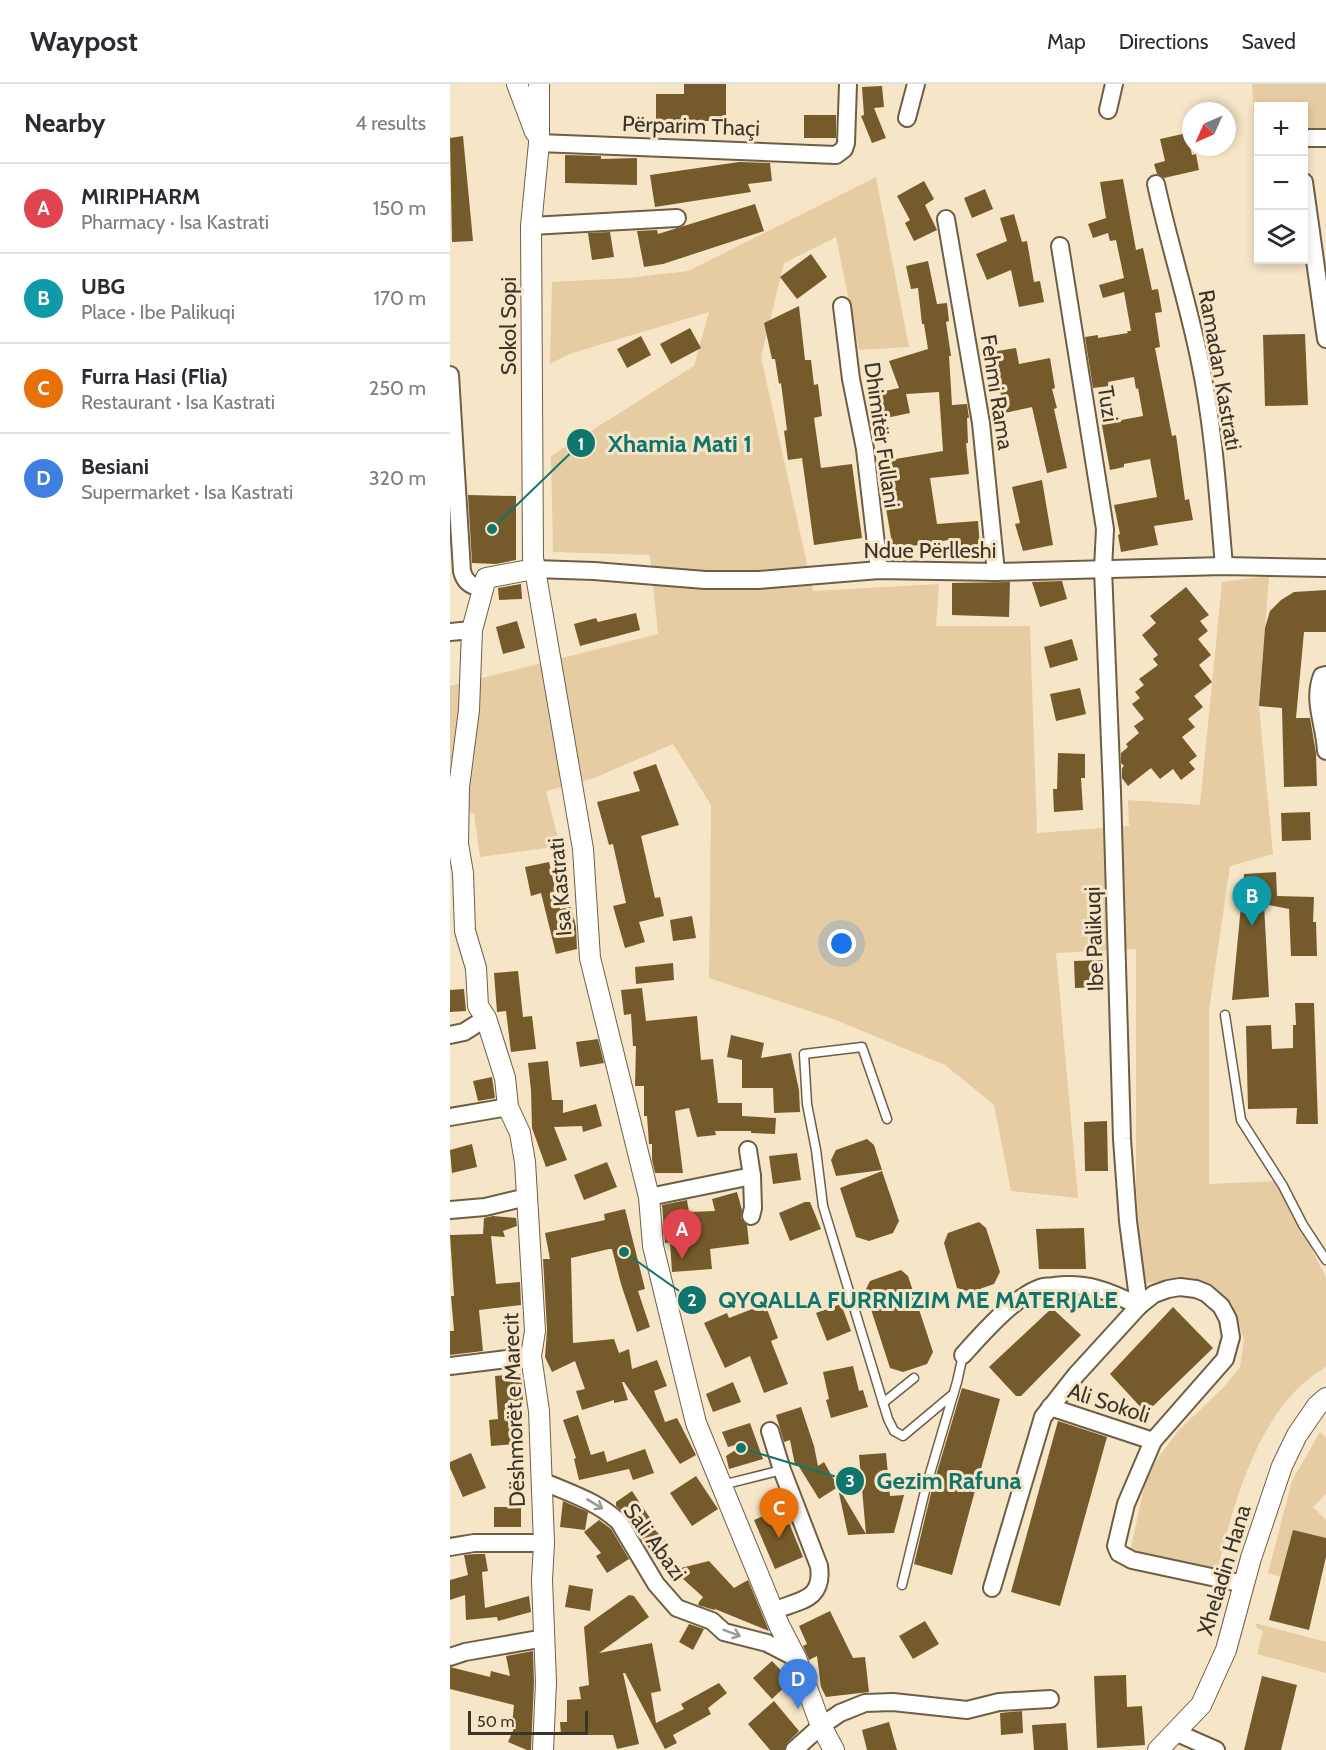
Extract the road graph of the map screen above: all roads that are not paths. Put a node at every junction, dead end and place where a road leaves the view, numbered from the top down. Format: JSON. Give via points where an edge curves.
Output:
{"nodes":[{"id":1,"x":517,"y":84,"type":"edge"},
{"id":2,"x":539,"y":84,"type":"edge"},
{"id":3,"x":848,"y":84,"type":"edge"},
{"id":4,"x":916,"y":84,"type":"edge"},
{"id":5,"x":1114,"y":84,"type":"edge"},
{"id":6,"x":1108,"y":110,"type":"dead end"},
{"id":7,"x":907,"y":118,"type":"dead end"},
{"id":8,"x":1308,"y":138,"type":"edge"},
{"id":9,"x":1326,"y":138,"type":"edge"},
{"id":10,"x":539,"y":143,"type":"junction"},
{"id":11,"x":1156,"y":184,"type":"dead end"},
{"id":12,"x":1308,"y":210,"type":"edge"},
{"id":13,"x":677,"y":218,"type":"dead end"},
{"id":14,"x":946,"y":219,"type":"dead end"},
{"id":15,"x":531,"y":226,"type":"junction"},
{"id":16,"x":1060,"y":246,"type":"dead end"},
{"id":17,"x":842,"y":306,"type":"dead end"},
{"id":18,"x":1326,"y":339,"type":"edge"},
{"id":19,"x":450,"y":375,"type":"edge"},
{"id":20,"x":454,"y":499,"type":"edge"},
{"id":21,"x":1224,"y":566,"type":"junction"},
{"id":22,"x":1326,"y":568,"type":"edge"},
{"id":23,"x":534,"y":569,"type":"junction"},
{"id":24,"x":1103,"y":569,"type":"junction"},
{"id":25,"x":879,"y":570,"type":"junction"},
{"id":26,"x":996,"y":572,"type":"junction"},
{"id":27,"x":486,"y":578,"type":"junction"},
{"id":28,"x":472,"y":630,"type":"junction"},
{"id":29,"x":450,"y":632,"type":"edge"},
{"id":30,"x":1326,"y":675,"type":"edge"},
{"id":31,"x":1326,"y":751,"type":"edge"},
{"id":32,"x":454,"y":844,"type":"edge"},
{"id":33,"x":1225,"y":1015,"type":"dead end"},
{"id":34,"x":486,"y":1018,"type":"junction"},
{"id":35,"x":450,"y":1035,"type":"edge"},
{"id":36,"x":508,"y":1107,"type":"junction"},
{"id":37,"x":450,"y":1117,"type":"edge"},
{"id":38,"x":886,"y":1119,"type":"dead end"},
{"id":39,"x":748,"y":1150,"type":"dead end"},
{"id":40,"x":752,"y":1176,"type":"junction"},
{"id":41,"x":527,"y":1197,"type":"junction"},
{"id":42,"x":649,"y":1197,"type":"junction"},
{"id":43,"x":450,"y":1210,"type":"edge"},
{"id":44,"x":751,"y":1216,"type":"dead end"},
{"id":45,"x":1326,"y":1260,"type":"edge"},
{"id":46,"x":1138,"y":1306,"type":"junction"},
{"id":47,"x":963,"y":1355,"type":"joint"},
{"id":48,"x":531,"y":1356,"type":"junction"},
{"id":49,"x":450,"y":1366,"type":"edge"},
{"id":50,"x":914,"y":1378,"type":"dead end"},
{"id":51,"x":952,"y":1395,"type":"junction"},
{"id":52,"x":883,"y":1403,"type":"junction"},
{"id":53,"x":1323,"y":1406,"type":"edge"},
{"id":54,"x":1050,"y":1407,"type":"junction"},
{"id":55,"x":770,"y":1431,"type":"dead end"},
{"id":56,"x":1154,"y":1441,"type":"junction"},
{"id":57,"x":782,"y":1470,"type":"junction"},
{"id":58,"x":542,"y":1481,"type":"junction"},
{"id":59,"x":722,"y":1485,"type":"junction"},
{"id":60,"x":544,"y":1543,"type":"junction"},
{"id":61,"x":450,"y":1547,"type":"edge"},
{"id":62,"x":1244,"y":1584,"type":"junction"},
{"id":63,"x":902,"y":1585,"type":"dead end"},
{"id":64,"x":992,"y":1588,"type":"dead end"},
{"id":65,"x":773,"y":1611,"type":"junction"},
{"id":66,"x":544,"y":1638,"type":"junction"},
{"id":67,"x":450,"y":1657,"type":"edge"},
{"id":68,"x":796,"y":1658,"type":"junction"},
{"id":69,"x":1050,"y":1699,"type":"dead end"},
{"id":70,"x":821,"y":1726,"type":"junction"},
{"id":71,"x":1175,"y":1731,"type":"junction"},
{"id":72,"x":543,"y":1750,"type":"edge"},
{"id":73,"x":794,"y":1750,"type":"edge"},
{"id":74,"x":834,"y":1750,"type":"edge"},
{"id":75,"x":1158,"y":1750,"type":"edge"},
{"id":76,"x":1216,"y":1750,"type":"edge"}],
"edges":[{"from":1,"to":10,"type":"street"},
{"from":2,"to":10,"type":"street","name":"Sokol Sopi"},
{"from":3,"to":10,"type":"street","name":"Përparim Thaçi","via":[[846,143],[840,153],[830,156]]},
{"from":4,"to":7,"type":"street"},
{"from":5,"to":6,"type":"street"},
{"from":8,"to":9,"type":"street"},
{"from":10,"to":15,"type":"street","name":"Sokol Sopi"},
{"from":11,"to":21,"type":"street","name":"Ramadan Kastrati","via":[[1200,360]]},
{"from":12,"to":18,"type":"street"},
{"from":13,"to":15,"type":"street"},
{"from":14,"to":26,"type":"street","name":"Fehmi Rama","via":[[981,423]]},
{"from":15,"to":23,"type":"street","name":"Sokol Sopi"},
{"from":16,"to":24,"type":"street","name":"Tuzi","via":[[1106,529]]},
{"from":17,"to":25,"type":"street","name":"Dhimitër Fullani"},
{"from":19,"to":20,"type":"street"},
{"from":20,"to":27,"type":"street","via":[[464,577],[478,586]]},
{"from":21,"to":22,"type":"street","name":"Ndue Përlleshi"},
{"from":21,"to":24,"type":"street","name":"Ndue Përlleshi"},
{"from":23,"to":25,"type":"street","name":"Ndue Përlleshi","via":[[705,580],[759,580]]},
{"from":23,"to":27,"type":"street"},
{"from":23,"to":42,"type":"street","name":"Isa Kastrati","via":[[583,849],[590,958]]},
{"from":24,"to":26,"type":"street","name":"Ndue Përlleshi"},
{"from":24,"to":46,"type":"street","name":"Ibe Palikuqi","via":[[1122,1139]]},
{"from":25,"to":26,"type":"street","name":"Ndue Përlleshi"},
{"from":27,"to":28,"type":"street","name":"Dëshmorët e Marecit"},
{"from":28,"to":29,"type":"street"},
{"from":28,"to":32,"type":"street","name":"Dëshmorët e Marecit","via":[[469,710]]},
{"from":30,"to":31,"type":"street","via":[[1318,686],[1317,700]]},
{"from":32,"to":34,"type":"street","name":"Dëshmorët e Marecit","via":[[463,873],[465,931],[476,968],[478,1006]]},
{"from":33,"to":45,"type":"lane","via":[[1241,1120]]},
{"from":34,"to":35,"type":"street","via":[[464,1032]]},
{"from":34,"to":36,"type":"street","name":"Dëshmorët e Marecit","via":[[505,1078]]},
{"from":36,"to":37,"type":"street"},
{"from":36,"to":41,"type":"street","name":"Dëshmorët e Marecit","via":[[520,1133]]},
{"from":38,"to":52,"type":"lane","via":[[862,1047],[804,1054],[807,1104],[823,1206]]},
{"from":39,"to":40,"type":"street"},
{"from":40,"to":42,"type":"street"},
{"from":40,"to":44,"type":"street"},
{"from":41,"to":43,"type":"street"},
{"from":41,"to":48,"type":"street","name":"Dëshmorët e Marecit","via":[[535,1331]]},
{"from":42,"to":59,"type":"street","name":"Isa Kastrati","via":[[653,1246],[696,1423]]},
{"from":46,"to":47,"type":"street","via":[[1089,1286],[1040,1288],[1012,1305]]},
{"from":46,"to":54,"type":"street","name":"Ali Sokoli"},
{"from":46,"to":56,"type":"street","name":"Ali Sokoli","via":[[1168,1289],[1196,1289],[1221,1306],[1231,1337],[1225,1359]]},
{"from":47,"to":51,"type":"lane"},
{"from":48,"to":49,"type":"street"},
{"from":48,"to":58,"type":"street","name":"Dëshmorët e Marecit","via":[[539,1411]]},
{"from":50,"to":52,"type":"lane"},
{"from":51,"to":52,"type":"lane","via":[[903,1436],[894,1431]]},
{"from":51,"to":63,"type":"lane"},
{"from":53,"to":62,"type":"street","name":"Xheladin Hana","via":[[1297,1435],[1282,1466]]},
{"from":54,"to":56,"type":"street","name":"Ali Sokoli"},
{"from":54,"to":64,"type":"street","name":"Ali Sokoli","via":[[1043,1417]]},
{"from":55,"to":57,"type":"street"},
{"from":56,"to":62,"type":"street","name":"Ali Sokoli","via":[[1126,1504],[1116,1546],[1119,1553],[1132,1560]]},
{"from":57,"to":59,"type":"lane"},
{"from":57,"to":65,"type":"street","via":[[821,1579],[812,1595]]},
{"from":58,"to":60,"type":"street","name":"Dëshmorët e Marecit"},
{"from":58,"to":68,"type":"street","name":"Sali Abazi","one_way":true,"via":[[586,1499],[612,1515],[656,1584],[677,1608],[712,1622],[724,1632],[767,1643]]},
{"from":59,"to":65,"type":"street","name":"Isa Kastrati"},
{"from":60,"to":61,"type":"street"},
{"from":60,"to":66,"type":"street","name":"Dëshmorët e Marecit"},
{"from":62,"to":71,"type":"street","name":"Xheladin Hana","via":[[1226,1650],[1201,1705]]},
{"from":65,"to":68,"type":"street","name":"Isa Kastrati"},
{"from":66,"to":67,"type":"street"},
{"from":66,"to":72,"type":"street","name":"Dëshmorët e Marecit"},
{"from":68,"to":70,"type":"street","name":"Isa Kastrati"},
{"from":69,"to":70,"type":"street","via":[[999,1702],[967,1710],[865,1703]]},
{"from":70,"to":73,"type":"street"},
{"from":70,"to":74,"type":"street","name":"Isa Kastrati"},
{"from":71,"to":75,"type":"street","name":"Xheladin Hana"},
{"from":71,"to":76,"type":"street"}]}
